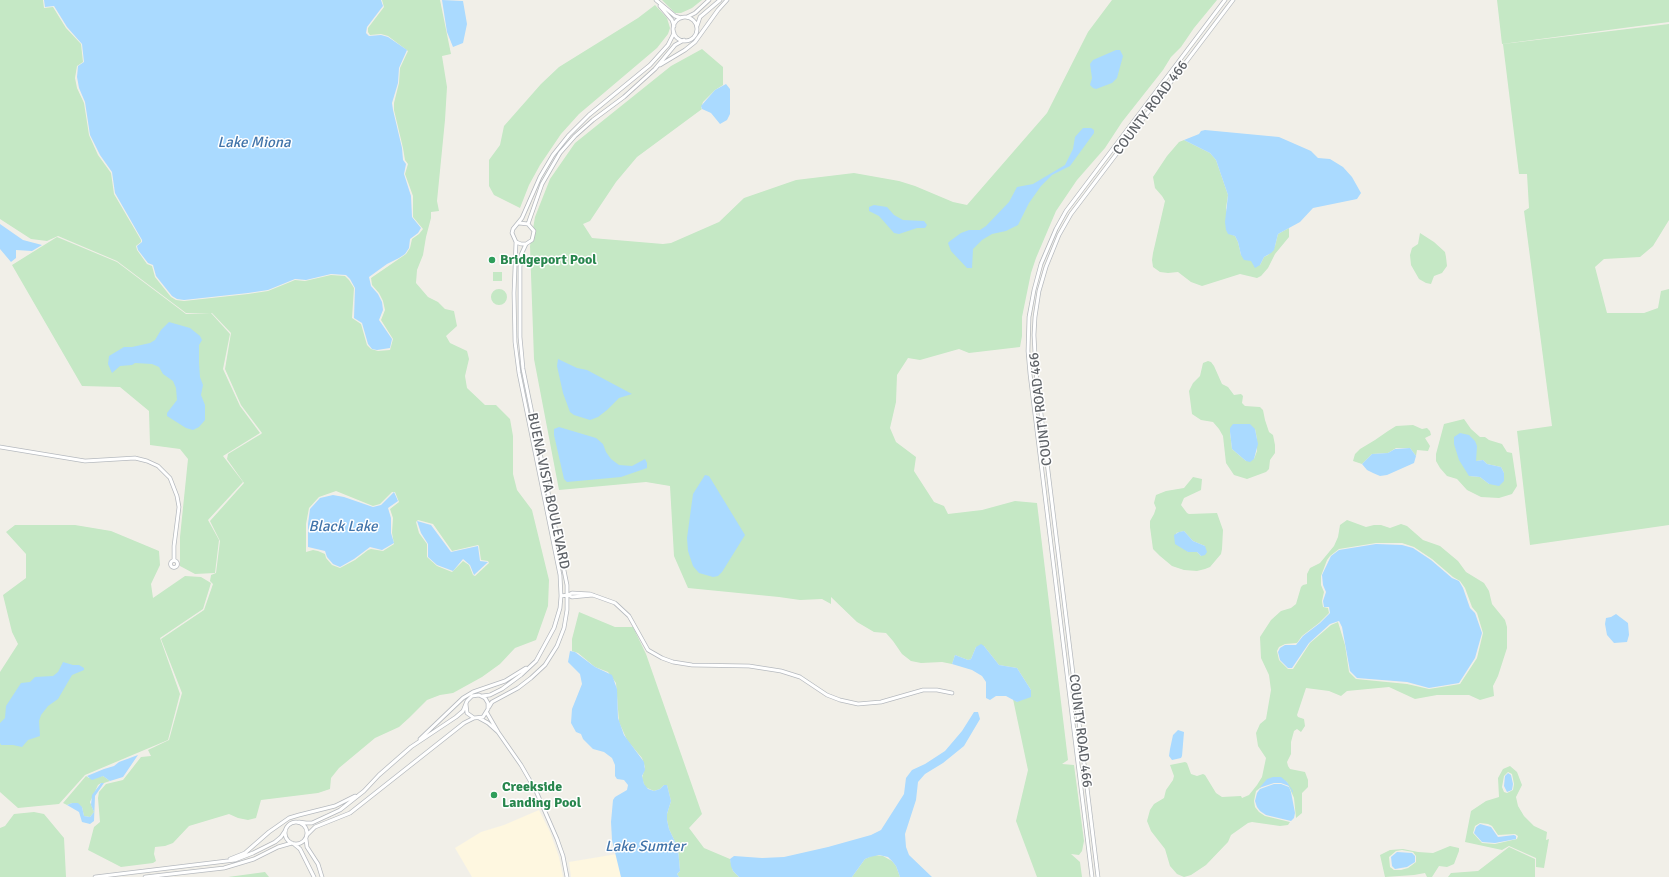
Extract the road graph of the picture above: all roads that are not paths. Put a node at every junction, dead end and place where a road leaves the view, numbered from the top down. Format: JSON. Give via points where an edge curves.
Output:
{"nodes":[{"id":1,"x":709,"y":0,"type":"edge"},
{"id":2,"x":720,"y":0,"type":"edge"},
{"id":3,"x":727,"y":0,"type":"edge"},
{"id":4,"x":1225,"y":0,"type":"edge"},
{"id":5,"x":1233,"y":0,"type":"edge"},
{"id":6,"x":657,"y":2,"type":"edge"},
{"id":7,"x":687,"y":17,"type":"junction"},
{"id":8,"x":681,"y":18,"type":"junction"},
{"id":9,"x":674,"y":26,"type":"junction"},
{"id":10,"x":697,"y":28,"type":"junction"},
{"id":11,"x":674,"y":33,"type":"junction"},
{"id":12,"x":684,"y":40,"type":"junction"},
{"id":13,"x":655,"y":68,"type":"junction"},
{"id":14,"x":519,"y":223,"type":"junction"},
{"id":15,"x":528,"y":224,"type":"junction"},
{"id":16,"x":516,"y":242,"type":"junction"},
{"id":17,"x":526,"y":244,"type":"junction"},
{"id":18,"x":1031,"y":309,"type":"junction"},
{"id":19,"x":1035,"y":317,"type":"junction"},
{"id":20,"x":0,"y":447,"type":"edge"},
{"id":21,"x":174,"y":560,"type":"dead end"},
{"id":22,"x":568,"y":595,"type":"junction"},
{"id":23,"x":561,"y":596,"type":"junction"},
{"id":24,"x":536,"y":661,"type":"junction"},
{"id":25,"x":952,"y":694,"type":"dead end"},
{"id":26,"x":482,"y":696,"type":"junction"},
{"id":27,"x":466,"y":704,"type":"junction"},
{"id":28,"x":489,"y":707,"type":"junction"},
{"id":29,"x":487,"y":713,"type":"junction"},
{"id":30,"x":474,"y":718,"type":"junction"},
{"id":31,"x":479,"y":718,"type":"junction"},
{"id":32,"x":498,"y":732,"type":"junction"},
{"id":33,"x":411,"y":747,"type":"junction"},
{"id":34,"x":364,"y":791,"type":"junction"},
{"id":35,"x":299,"y":822,"type":"junction"},
{"id":36,"x":285,"y":831,"type":"junction"},
{"id":37,"x":306,"y":837,"type":"junction"},
{"id":38,"x":293,"y":844,"type":"junction"},
{"id":39,"x":218,"y":862,"type":"junction"},
{"id":40,"x":95,"y":877,"type":"edge"},
{"id":41,"x":145,"y":877,"type":"edge"},
{"id":42,"x":314,"y":877,"type":"edge"},
{"id":43,"x":322,"y":877,"type":"edge"},
{"id":44,"x":567,"y":877,"type":"edge"},
{"id":45,"x":1092,"y":877,"type":"edge"},
{"id":46,"x":1098,"y":877,"type":"edge"}],
"edges":[{"from":1,"to":7,"type":"main road","via":[[696,13]]},
{"from":2,"to":10,"type":"main road","via":[[700,17]]},
{"from":3,"to":13,"type":"main road","via":[[695,42]]},
{"from":4,"to":18,"type":"main road","name":"COUNTY ROAD 466","via":[[1066,211],[1041,264]]},
{"from":5,"to":19,"type":"main road","name":"COUNTY ROAD 466","via":[[1071,214],[1046,267]]},
{"from":6,"to":8,"type":"main road"},
{"from":6,"to":9,"type":"main road"},
{"from":7,"to":8,"type":"main road"},
{"from":7,"to":10,"type":"main road","via":[[695,22]]},
{"from":8,"to":9,"type":"main road"},
{"from":9,"to":11,"type":"main road"},
{"from":10,"to":12,"type":"main road","via":[[692,38]]},
{"from":11,"to":12,"type":"main road"},
{"from":11,"to":14,"type":"main road","via":[[668,45],[650,65],[589,115],[569,135],[540,177]]},
{"from":12,"to":13,"type":"main road","via":[[675,45]]},
{"from":13,"to":15,"type":"main road","via":[[575,136],[560,154],[542,184]]},
{"from":14,"to":15,"type":"main road"},
{"from":14,"to":16,"type":"main road","via":[[513,229],[513,238]]},
{"from":15,"to":17,"type":"main road","via":[[532,227],[534,236]]},
{"from":16,"to":17,"type":"main road"},
{"from":16,"to":23,"type":"main road","name":"BUENA VISTA BOULEVARD","via":[[515,342],[560,575]]},
{"from":17,"to":22,"type":"main road","name":"BUENA VISTA BOULEVARD","via":[[521,255],[520,267],[520,337],[523,369]]},
{"from":18,"to":19,"type":"main road","via":[[1031,314]]},
{"from":18,"to":45,"type":"main road","name":"COUNTY ROAD 466","via":[[1028,334],[1030,374]]},
{"from":19,"to":46,"type":"main road","name":"COUNTY ROAD 466","via":[[1036,373]]},
{"from":20,"to":21,"type":"main road","via":[[92,461],[135,458],[158,466],[170,478],[178,496]]},
{"from":22,"to":23,"type":"main road"},
{"from":22,"to":25,"type":"main road","via":[[590,594],[610,600],[621,607],[630,616],[648,650],[673,662],[781,671],[800,677],[827,695],[858,704],[880,702],[923,690]]},
{"from":22,"to":28,"type":"main road","name":"BUENA VISTA BOULEVARD","via":[[564,628],[545,665],[518,688],[492,702]]},
{"from":23,"to":24,"type":"main road","name":"BUENA VISTA BOULEVARD","via":[[554,628]]},
{"from":24,"to":26,"type":"main road","name":"BUENA VISTA BOULEVARD","via":[[502,689]]},
{"from":24,"to":33,"type":"main road","via":[[506,681],[463,698]]},
{"from":26,"to":27,"type":"main road","via":[[472,696]]},
{"from":26,"to":28,"type":"main road"},
{"from":27,"to":30,"type":"main road","via":[[467,713]]},
{"from":27,"to":33,"type":"main road","via":[[456,717]]},
{"from":28,"to":29,"type":"main road"},
{"from":29,"to":31,"type":"main road"},
{"from":29,"to":32,"type":"main road"},
{"from":30,"to":31,"type":"main road"},
{"from":30,"to":37,"type":"main road","via":[[464,723],[350,813],[315,827]]},
{"from":31,"to":32,"type":"main road"},
{"from":32,"to":44,"type":"main road","via":[[536,791],[557,839]]},
{"from":33,"to":34,"type":"main road","via":[[379,774]]},
{"from":34,"to":35,"type":"main road","via":[[340,810],[326,817],[312,823]]},
{"from":34,"to":39,"type":"main road","via":[[335,806],[289,818],[245,853]]},
{"from":35,"to":36,"type":"main road","via":[[289,824]]},
{"from":35,"to":37,"type":"main road","via":[[305,825]]},
{"from":36,"to":38,"type":"main road","via":[[287,839]]},
{"from":36,"to":39,"type":"main road","via":[[275,842],[253,853],[235,860]]},
{"from":37,"to":38,"type":"main road","via":[[300,843]]},
{"from":37,"to":43,"type":"main road","via":[[307,847],[318,864]]},
{"from":38,"to":41,"type":"main road","via":[[278,847],[254,859],[224,868]]},
{"from":38,"to":42,"type":"main road","via":[[300,849]]},
{"from":39,"to":40,"type":"main road"}]}
